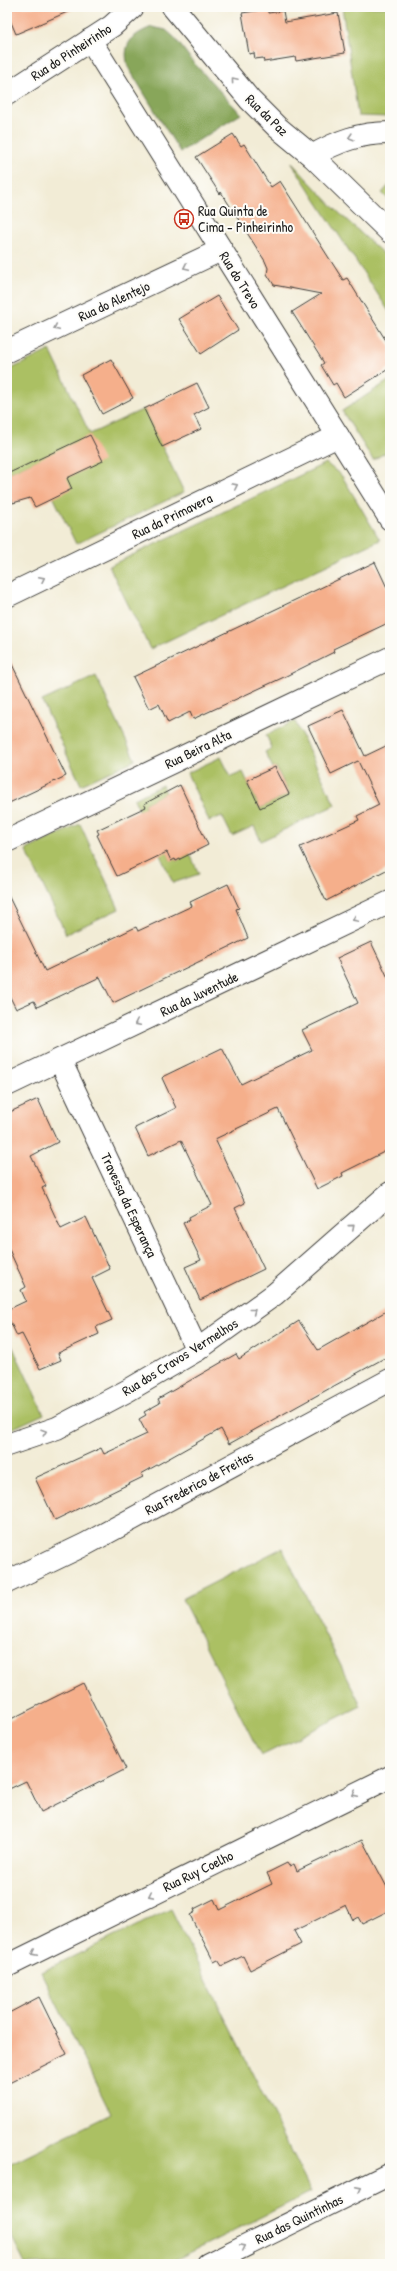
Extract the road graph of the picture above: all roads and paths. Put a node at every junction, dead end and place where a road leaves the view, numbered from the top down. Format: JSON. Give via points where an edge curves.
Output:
{"nodes":[{"id":1,"x":133,"y":7,"type":"edge"},
{"id":2,"x":173,"y":7,"type":"edge"},
{"id":3,"x":90,"y":40,"type":"junction"},
{"id":4,"x":7,"y":94,"type":"edge"},
{"id":5,"x":390,"y":133,"type":"edge"},
{"id":6,"x":312,"y":156,"type":"junction"},
{"id":7,"x":390,"y":232,"type":"edge"},
{"id":8,"x":221,"y":250,"type":"junction"},
{"id":9,"x":7,"y":351,"type":"edge"},
{"id":10,"x":338,"y":436,"type":"junction"},
{"id":11,"x":390,"y":519,"type":"edge"},
{"id":12,"x":7,"y":596,"type":"edge"},
{"id":13,"x":390,"y":658,"type":"edge"},
{"id":14,"x":7,"y":841,"type":"edge"},
{"id":15,"x":390,"y":902,"type":"edge"},
{"id":16,"x":60,"y":1060,"type":"junction"},
{"id":17,"x":7,"y":1085,"type":"edge"},
{"id":18,"x":390,"y":1193,"type":"edge"},
{"id":19,"x":197,"y":1350,"type":"junction"},
{"id":20,"x":390,"y":1380,"type":"edge"},
{"id":21,"x":7,"y":1445,"type":"edge"},
{"id":22,"x":7,"y":1582,"type":"edge"},
{"id":23,"x":390,"y":1777,"type":"edge"},
{"id":24,"x":7,"y":1966,"type":"edge"},
{"id":25,"x":390,"y":2174,"type":"edge"},
{"id":26,"x":208,"y":2264,"type":"edge"}],
"edges":[{"from":1,"to":3,"type":"street","name":"Rua do Pinheirinho","via":[[112,26]]},
{"from":6,"to":2,"type":"street","name":"Rua da Paz","one_way":true,"via":[[250,100]]},
{"from":3,"to":4,"type":"street","name":"Rua do Pinheirinho"},
{"from":3,"to":8,"type":"street","name":"Rua do Trevo"},
{"from":5,"to":6,"type":"street","one_way":true,"via":[[354,136],[336,142]]},
{"from":6,"to":7,"type":"street","name":"Rua da Paz"},
{"from":8,"to":9,"type":"street","name":"Rua do Alentejo","one_way":true},
{"from":8,"to":10,"type":"street","name":"Rua do Trevo"},
{"from":10,"to":11,"type":"street","name":"Rua do Trevo"},
{"from":12,"to":10,"type":"street","name":"Rua da Primavera","one_way":true},
{"from":13,"to":14,"type":"street","name":"Rua Beira Alta"},
{"from":15,"to":16,"type":"street","name":"Rua da Juventude","one_way":true},
{"from":16,"to":17,"type":"street","name":"Rua da Juventude"},
{"from":16,"to":19,"type":"street","name":"Travessa da Esperança"},
{"from":19,"to":18,"type":"street","name":"Rua dos Cravos Vermelhos","one_way":true,"via":[[275,1294]]},
{"from":21,"to":19,"type":"street","name":"Rua dos Cravos Vermelhos","one_way":true,"via":[[57,1428]]},
{"from":20,"to":22,"type":"street","name":"Rua Frederico de Freitas","via":[[86,1544]]},
{"from":23,"to":24,"type":"street","name":"Rua Ruy Coelho","one_way":true},
{"from":26,"to":25,"type":"street","name":"Rua das Quintinhas","one_way":true}]}
